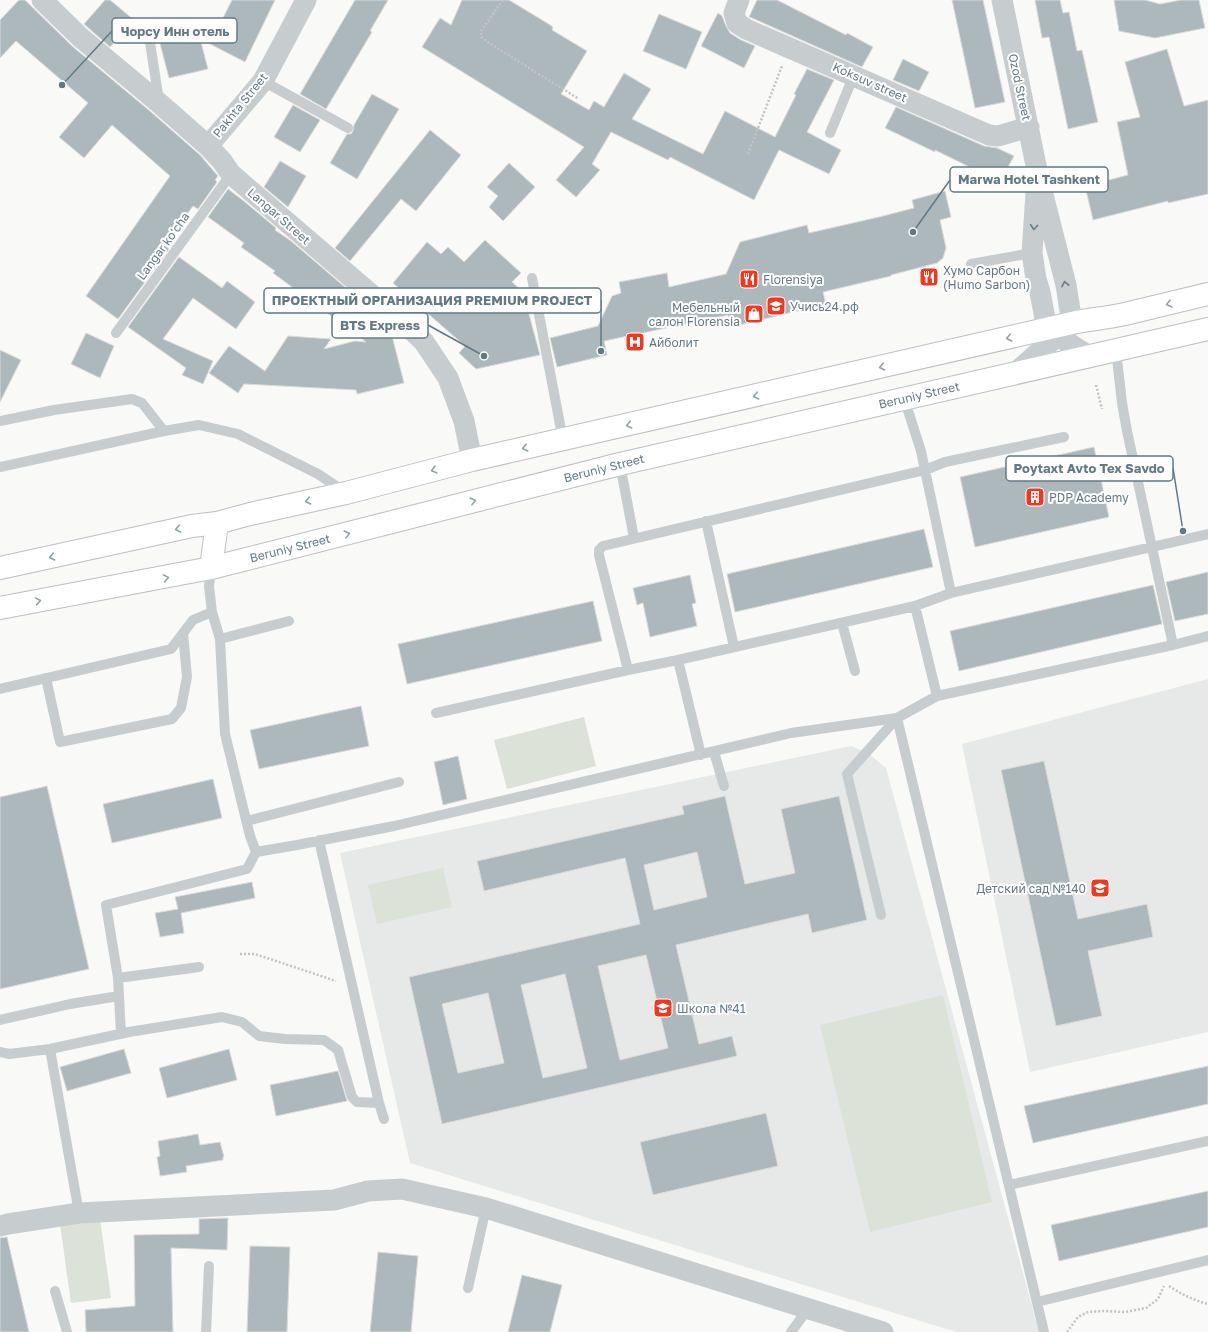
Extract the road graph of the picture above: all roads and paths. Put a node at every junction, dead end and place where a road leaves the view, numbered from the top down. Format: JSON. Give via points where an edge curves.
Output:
{"nodes":[{"id":1,"x":42,"y":0,"type":"edge"},
{"id":2,"x":306,"y":0,"type":"edge"},
{"id":3,"x":503,"y":0,"type":"edge"},
{"id":4,"x":739,"y":0,"type":"edge"},
{"id":5,"x":1002,"y":0,"type":"edge"},
{"id":6,"x":147,"y":23,"type":"dead end"},
{"id":7,"x":789,"y":46,"type":"junction"},
{"id":8,"x":854,"y":75,"type":"junction"},
{"id":9,"x":263,"y":81,"type":"junction"},
{"id":10,"x":579,"y":99,"type":"dead end"},
{"id":11,"x":159,"y":103,"type":"junction"},
{"id":12,"x":1029,"y":127,"type":"junction"},
{"id":13,"x":348,"y":128,"type":"dead end"},
{"id":14,"x":830,"y":133,"type":"dead end"},
{"id":15,"x":208,"y":146,"type":"junction"},
{"id":16,"x":748,"y":154,"type":"dead end"},
{"id":17,"x":231,"y":174,"type":"junction"},
{"id":18,"x":1038,"y":175,"type":"junction"},
{"id":19,"x":1032,"y":253,"type":"junction"},
{"id":20,"x":971,"y":264,"type":"dead end"},
{"id":21,"x":532,"y":278,"type":"dead end"},
{"id":22,"x":1208,"y":294,"type":"edge"},
{"id":23,"x":1112,"y":317,"type":"junction"},
{"id":24,"x":1059,"y":329,"type":"junction"},
{"id":25,"x":1208,"y":329,"type":"edge"},
{"id":26,"x":116,"y":333,"type":"dead end"},
{"id":27,"x":1116,"y":350,"type":"junction"},
{"id":28,"x":1089,"y":356,"type":"junction"},
{"id":29,"x":1014,"y":374,"type":"junction"},
{"id":30,"x":1096,"y":385,"type":"dead end"},
{"id":31,"x":904,"y":398,"type":"junction"},
{"id":32,"x":1102,"y":409,"type":"dead end"},
{"id":33,"x":0,"y":421,"type":"edge"},
{"id":34,"x":164,"y":431,"type":"junction"},
{"id":35,"x":1064,"y":437,"type":"dead end"},
{"id":36,"x":563,"y":440,"type":"junction"},
{"id":37,"x":472,"y":460,"type":"junction"},
{"id":38,"x":620,"y":464,"type":"junction"},
{"id":39,"x":0,"y":466,"type":"edge"},
{"id":40,"x":925,"y":470,"type":"junction"},
{"id":41,"x":346,"y":493,"type":"junction"},
{"id":42,"x":706,"y":521,"type":"junction"},
{"id":43,"x":217,"y":523,"type":"junction"},
{"id":44,"x":1208,"y":534,"type":"edge"},
{"id":45,"x":634,"y":538,"type":"junction"},
{"id":46,"x":1153,"y":547,"type":"junction"},
{"id":47,"x":0,"y":568,"type":"edge"},
{"id":48,"x":211,"y":568,"type":"junction"},
{"id":49,"x":951,"y":593,"type":"junction"},
{"id":50,"x":915,"y":606,"type":"junction"},
{"id":51,"x":0,"y":608,"type":"edge"},
{"id":52,"x":212,"y":612,"type":"junction"},
{"id":53,"x":289,"y":621,"type":"dead end"},
{"id":54,"x":842,"y":623,"type":"junction"},
{"id":55,"x":183,"y":633,"type":"junction"},
{"id":56,"x":1208,"y":636,"type":"edge"},
{"id":57,"x":220,"y":640,"type":"junction"},
{"id":58,"x":1173,"y":645,"type":"junction"},
{"id":59,"x":734,"y":647,"type":"junction"},
{"id":60,"x":678,"y":660,"type":"junction"},
{"id":61,"x":628,"y":670,"type":"junction"},
{"id":62,"x":856,"y":671,"type":"dead end"},
{"id":63,"x":46,"y":678,"type":"junction"},
{"id":64,"x":0,"y":690,"type":"edge"},
{"id":65,"x":937,"y":696,"type":"junction"},
{"id":66,"x":436,"y":713,"type":"dead end"},
{"id":67,"x":897,"y":718,"type":"junction"},
{"id":68,"x":714,"y":752,"type":"junction"},
{"id":69,"x":701,"y":755,"type":"junction"},
{"id":70,"x":399,"y":782,"type":"dead end"},
{"id":71,"x":724,"y":786,"type":"dead end"},
{"id":72,"x":247,"y":821,"type":"junction"},
{"id":73,"x":319,"y":840,"type":"junction"},
{"id":74,"x":256,"y":852,"type":"junction"},
{"id":75,"x":881,"y":915,"type":"dead end"},
{"id":76,"x":240,"y":954,"type":"dead end"},
{"id":77,"x":199,"y":967,"type":"dead end"},
{"id":78,"x":118,"y":978,"type":"junction"},
{"id":79,"x":352,"y":986,"type":"junction"},
{"id":80,"x":119,"y":996,"type":"junction"},
{"id":81,"x":0,"y":1020,"type":"edge"},
{"id":82,"x":121,"y":1034,"type":"junction"},
{"id":83,"x":50,"y":1050,"type":"junction"},
{"id":84,"x":0,"y":1052,"type":"edge"},
{"id":85,"x":379,"y":1103,"type":"junction"},
{"id":86,"x":384,"y":1119,"type":"dead end"},
{"id":87,"x":1208,"y":1141,"type":"edge"},
{"id":88,"x":1009,"y":1185,"type":"junction"},
{"id":89,"x":486,"y":1208,"type":"junction"},
{"id":90,"x":79,"y":1213,"type":"junction"},
{"id":91,"x":0,"y":1226,"type":"edge"},
{"id":92,"x":1208,"y":1260,"type":"edge"},
{"id":93,"x":209,"y":1266,"type":"dead end"},
{"id":94,"x":468,"y":1288,"type":"dead end"},
{"id":95,"x":55,"y":1291,"type":"dead end"},
{"id":96,"x":1037,"y":1302,"type":"junction"},
{"id":97,"x":1208,"y":1304,"type":"edge"},
{"id":98,"x":808,"y":1309,"type":"junction"},
{"id":99,"x":67,"y":1332,"type":"edge"},
{"id":100,"x":206,"y":1332,"type":"edge"},
{"id":101,"x":791,"y":1332,"type":"edge"},
{"id":102,"x":883,"y":1332,"type":"edge"},
{"id":103,"x":1044,"y":1332,"type":"edge"},
{"id":104,"x":1067,"y":1332,"type":"edge"}],
"edges":[{"from":1,"to":11,"type":"street","name":"Langar Street","via":[[80,37]]},
{"from":2,"to":9,"type":"street","name":"Pakhta Street"},
{"from":3,"to":10,"type":"path","via":[[481,31],[481,37]]},
{"from":4,"to":7,"type":"street","name":"Koksuv street","via":[[734,13],[737,23]]},
{"from":5,"to":12,"type":"street","name":"Ozod Street"},
{"from":6,"to":11,"type":"lane"},
{"from":7,"to":8,"type":"street","name":"Koksuv street"},
{"from":7,"to":16,"type":"path"},
{"from":8,"to":12,"type":"street","name":"Koksuv street","via":[[989,135],[998,136]]},
{"from":8,"to":14,"type":"lane"},
{"from":9,"to":13,"type":"lane"},
{"from":9,"to":15,"type":"street","name":"Pakhta Street"},
{"from":11,"to":15,"type":"street","name":"Langar Street"},
{"from":12,"to":18,"type":"street","name":"Ozod Street"},
{"from":15,"to":17,"type":"street","name":"Langar Street"},
{"from":17,"to":26,"type":"lane","name":"Langar ko'cha"},
{"from":17,"to":37,"type":"street","name":"Langar Street","via":[[424,342],[448,378],[464,421]]},
{"from":18,"to":19,"type":"street","name":"Ozod Street","one_way":true},
{"from":24,"to":18,"type":"street","name":"Ozod Street","one_way":true,"via":[[1066,285]]},
{"from":19,"to":20,"type":"lane"},
{"from":19,"to":24,"type":"street","name":"Ozod Street","via":[[1040,292]]},
{"from":21,"to":36,"type":"lane"},
{"from":22,"to":23,"type":"main road","one_way":true},
{"from":23,"to":24,"type":"main road","via":[[1090,319]]},
{"from":23,"to":27,"type":"main road"},
{"from":24,"to":28,"type":"street"},
{"from":24,"to":29,"type":"street"},
{"from":24,"to":36,"type":"main road","one_way":true},
{"from":25,"to":27,"type":"main road","name":"Beruniy Street"},
{"from":27,"to":28,"type":"main road","name":"Beruniy Street"},
{"from":27,"to":46,"type":"lane","via":[[1127,432]]},
{"from":28,"to":29,"type":"main road","name":"Beruniy Street"},
{"from":29,"to":31,"type":"main road","name":"Beruniy Street"},
{"from":30,"to":32,"type":"path"},
{"from":31,"to":38,"type":"main road","name":"Beruniy Street"},
{"from":31,"to":40,"type":"lane"},
{"from":33,"to":34,"type":"lane","via":[[132,399],[142,403]]},
{"from":34,"to":39,"type":"lane"},
{"from":34,"to":41,"type":"lane","via":[[200,425],[238,434],[318,474]]},
{"from":35,"to":40,"type":"lane","via":[[945,462]]},
{"from":36,"to":37,"type":"main road","one_way":true},
{"from":37,"to":41,"type":"main road","one_way":true},
{"from":38,"to":45,"type":"lane"},
{"from":48,"to":38,"type":"main road","name":"Beruniy Street","one_way":true},
{"from":40,"to":42,"type":"lane"},
{"from":40,"to":49,"type":"lane"},
{"from":41,"to":43,"type":"main road","one_way":true},
{"from":42,"to":45,"type":"lane"},
{"from":42,"to":59,"type":"lane"},
{"from":43,"to":47,"type":"main road","one_way":true,"via":[[192,526]]},
{"from":43,"to":48,"type":"main road"},
{"from":44,"to":46,"type":"lane"},
{"from":45,"to":61,"type":"lane","via":[[603,546],[599,550]]},
{"from":46,"to":49,"type":"lane"},
{"from":46,"to":58,"type":"lane"},
{"from":51,"to":48,"type":"main road","name":"Beruniy Street","one_way":true},
{"from":48,"to":52,"type":"lane","via":[[209,586]]},
{"from":49,"to":50,"type":"lane"},
{"from":50,"to":54,"type":"lane"},
{"from":50,"to":65,"type":"lane"},
{"from":52,"to":55,"type":"lane","via":[[193,620]]},
{"from":52,"to":57,"type":"lane"},
{"from":53,"to":57,"type":"lane"},
{"from":54,"to":59,"type":"lane"},
{"from":54,"to":62,"type":"lane"},
{"from":55,"to":63,"type":"lane","via":[[171,649]]},
{"from":55,"to":63,"type":"lane","via":[[187,677],[181,708],[172,719],[60,742]]},
{"from":56,"to":58,"type":"lane"},
{"from":57,"to":72,"type":"lane","via":[[225,734]]},
{"from":58,"to":65,"type":"lane"},
{"from":59,"to":60,"type":"lane"},
{"from":60,"to":61,"type":"lane"},
{"from":60,"to":69,"type":"lane"},
{"from":61,"to":66,"type":"lane"},
{"from":63,"to":64,"type":"lane"},
{"from":65,"to":67,"type":"lane"},
{"from":67,"to":68,"type":"lane","via":[[791,733]]},
{"from":67,"to":75,"type":"lane","via":[[847,774]]},
{"from":67,"to":88,"type":"lane"},
{"from":68,"to":69,"type":"lane"},
{"from":68,"to":71,"type":"lane"},
{"from":69,"to":73,"type":"lane","via":[[394,826]]},
{"from":70,"to":72,"type":"lane"},
{"from":72,"to":74,"type":"lane"},
{"from":73,"to":74,"type":"lane"},
{"from":73,"to":79,"type":"lane"},
{"from":74,"to":78,"type":"lane","via":[[247,870],[106,905]]},
{"from":76,"to":79,"type":"path","via":[[255,954]]},
{"from":77,"to":78,"type":"lane"},
{"from":78,"to":80,"type":"lane"},
{"from":79,"to":85,"type":"lane"},
{"from":80,"to":81,"type":"lane"},
{"from":80,"to":82,"type":"lane"},
{"from":82,"to":83,"type":"lane"},
{"from":82,"to":85,"type":"lane","via":[[222,1017],[242,1022],[259,1036],[324,1040],[338,1050],[352,1097],[357,1102]]},
{"from":83,"to":84,"type":"lane","via":[[9,1054]]},
{"from":83,"to":90,"type":"lane"},
{"from":85,"to":86,"type":"lane"},
{"from":87,"to":88,"type":"lane"},
{"from":88,"to":96,"type":"lane"},
{"from":89,"to":90,"type":"street","via":[[402,1189],[368,1192],[334,1200]]},
{"from":89,"to":94,"type":"lane"},
{"from":89,"to":98,"type":"street"},
{"from":90,"to":91,"type":"street"},
{"from":92,"to":96,"type":"lane"},
{"from":93,"to":100,"type":"lane"},
{"from":95,"to":99,"type":"lane"},
{"from":96,"to":103,"type":"lane"},
{"from":97,"to":104,"type":"path","via":[[1181,1294],[1165,1283],[1158,1299],[1146,1308],[1125,1312],[1088,1312],[1078,1317]]},
{"from":98,"to":101,"type":"lane"},
{"from":98,"to":102,"type":"street"}]}
